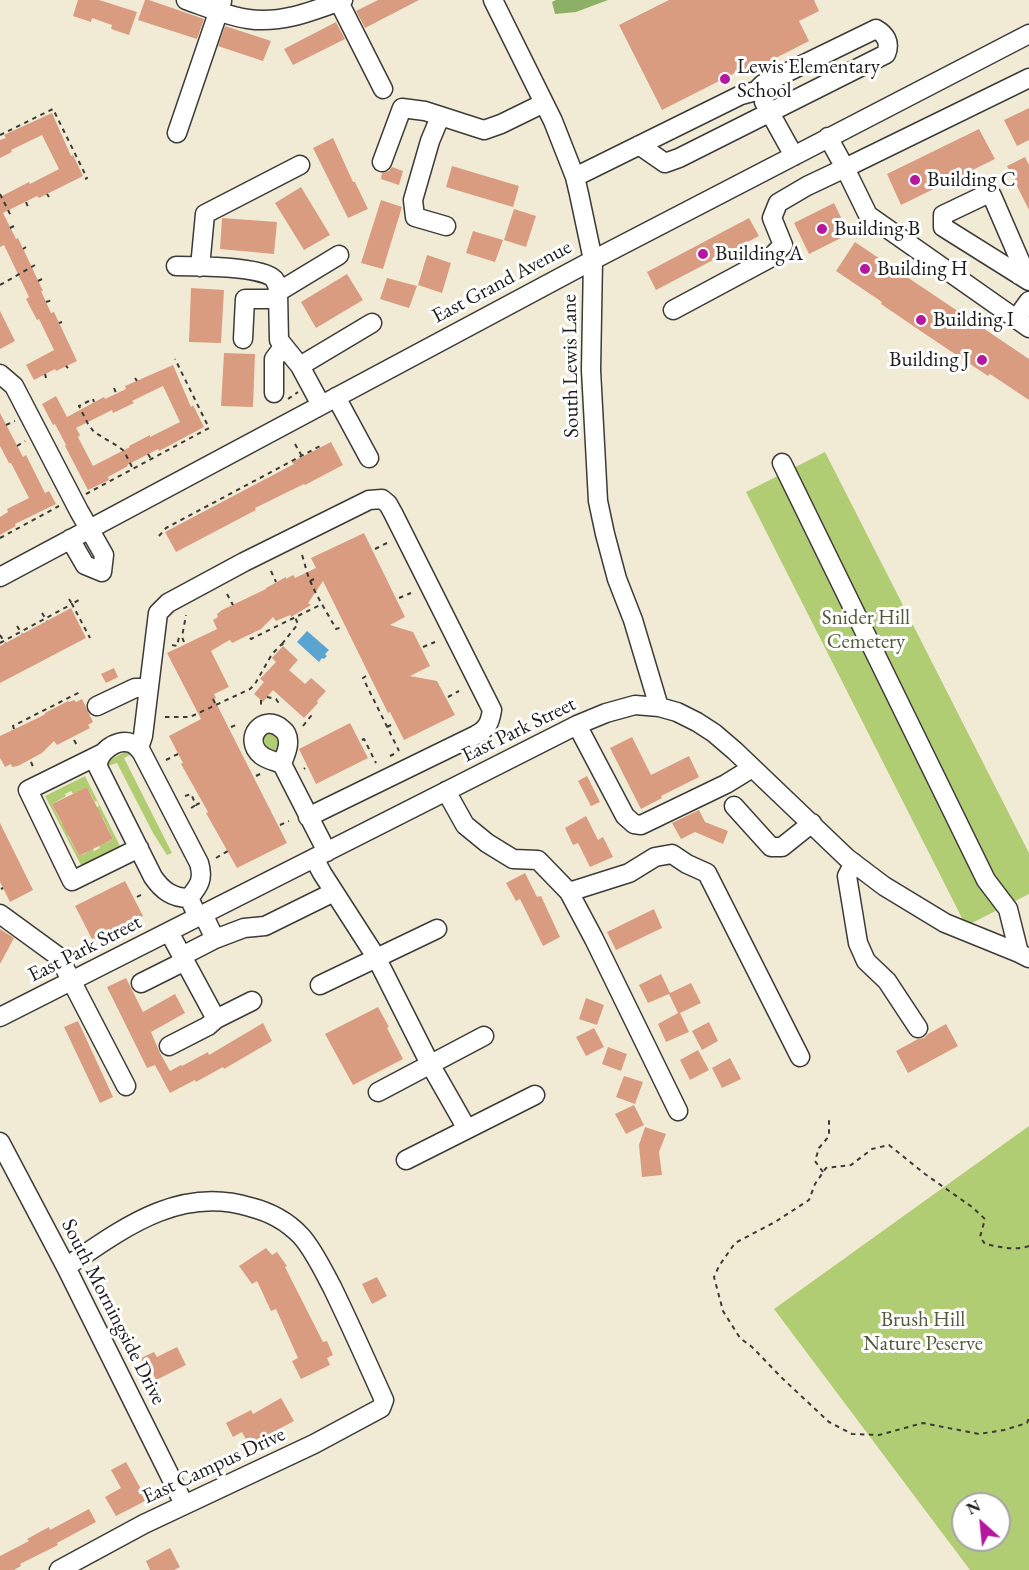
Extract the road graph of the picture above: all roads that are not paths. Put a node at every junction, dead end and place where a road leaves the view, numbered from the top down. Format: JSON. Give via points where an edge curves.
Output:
{"nodes":[{"id":1,"x":186,"y":0,"type":"edge"},
{"id":2,"x":493,"y":0,"type":"edge"},
{"id":3,"x":341,"y":1,"type":"edge"},
{"id":4,"x":220,"y":5,"type":"edge"},
{"id":5,"x":1029,"y":34,"type":"edge"},
{"id":6,"x":1029,"y":78,"type":"edge"},
{"id":7,"x":383,"y":89,"type":"dead end"},
{"id":8,"x":756,"y":92,"type":"junction"},
{"id":9,"x":544,"y":103,"type":"junction"},
{"id":10,"x":770,"y":112,"type":"junction"},
{"id":11,"x":440,"y":117,"type":"junction"},
{"id":12,"x":177,"y":133,"type":"dead end"},
{"id":13,"x":828,"y":137,"type":"junction"},
{"id":14,"x":639,"y":146,"type":"junction"},
{"id":15,"x":794,"y":156,"type":"junction"},
{"id":16,"x":382,"y":162,"type":"dead end"},
{"id":17,"x":300,"y":165,"type":"dead end"},
{"id":18,"x":845,"y":168,"type":"junction"},
{"id":19,"x":575,"y":177,"type":"junction"},
{"id":20,"x":446,"y":226,"type":"dead end"},
{"id":21,"x":339,"y":255,"type":"dead end"},
{"id":22,"x":593,"y":260,"type":"junction"},
{"id":23,"x":176,"y":266,"type":"dead end"},
{"id":24,"x":200,"y":267,"type":"junction"},
{"id":25,"x":1024,"y":278,"type":"edge"},
{"id":26,"x":278,"y":296,"type":"junction"},
{"id":27,"x":1029,"y":301,"type":"edge"},
{"id":28,"x":673,"y":309,"type":"dead end"},
{"id":29,"x":372,"y":323,"type":"dead end"},
{"id":30,"x":1022,"y":323,"type":"edge"},
{"id":31,"x":243,"y":339,"type":"dead end"},
{"id":32,"x":284,"y":347,"type":"junction"},
{"id":33,"x":300,"y":366,"type":"junction"},
{"id":34,"x":0,"y":374,"type":"edge"},
{"id":35,"x":278,"y":397,"type":"road end"},
{"id":36,"x":328,"y":401,"type":"junction"},
{"id":37,"x":369,"y":458,"type":"dead end"},
{"id":38,"x":782,"y":463,"type":"dead end"},
{"id":39,"x":89,"y":529,"type":"junction"},
{"id":40,"x":70,"y":539,"type":"junction"},
{"id":41,"x":0,"y":577,"type":"edge"},
{"id":42,"x":149,"y":688,"type":"junction"},
{"id":43,"x":97,"y":706,"type":"dead end"},
{"id":44,"x":659,"y":707,"type":"junction"},
{"id":45,"x":577,"y":725,"type":"junction"},
{"id":46,"x":139,"y":748,"type":"junction"},
{"id":47,"x":103,"y":753,"type":"junction"},
{"id":48,"x":282,"y":764,"type":"dead end"},
{"id":49,"x":752,"y":768,"type":"junction"},
{"id":50,"x":446,"y":791,"type":"junction"},
{"id":51,"x":734,"y":806,"type":"dead end"},
{"id":52,"x":308,"y":817,"type":"junction"},
{"id":53,"x":812,"y":823,"type":"junction"},
{"id":54,"x":139,"y":848,"type":"junction"},
{"id":55,"x":320,"y":855,"type":"junction"},
{"id":56,"x":854,"y":863,"type":"junction"},
{"id":57,"x":334,"y":892,"type":"junction"},
{"id":58,"x":569,"y":892,"type":"junction"},
{"id":59,"x":189,"y":898,"type":"junction"},
{"id":60,"x":0,"y":914,"type":"edge"},
{"id":61,"x":201,"y":916,"type":"junction"},
{"id":62,"x":437,"y":929,"type":"dead end"},
{"id":63,"x":169,"y":932,"type":"junction"},
{"id":64,"x":215,"y":939,"type":"junction"},
{"id":65,"x":1024,"y":955,"type":"edge"},
{"id":66,"x":376,"y":957,"type":"junction"},
{"id":67,"x":184,"y":958,"type":"junction"},
{"id":68,"x":71,"y":981,"type":"junction"},
{"id":69,"x":141,"y":983,"type":"dead end"},
{"id":70,"x":320,"y":985,"type":"dead end"},
{"id":71,"x":252,"y":1000,"type":"dead end"},
{"id":72,"x":2,"y":1012,"type":"edge"},
{"id":73,"x":216,"y":1019,"type":"junction"},
{"id":74,"x":918,"y":1028,"type":"dead end"},
{"id":75,"x":484,"y":1036,"type":"dead end"},
{"id":76,"x":169,"y":1046,"type":"dead end"},
{"id":77,"x":800,"y":1057,"type":"dead end"},
{"id":78,"x":430,"y":1065,"type":"junction"},
{"id":79,"x":126,"y":1086,"type":"dead end"},
{"id":80,"x":378,"y":1092,"type":"dead end"},
{"id":81,"x":534,"y":1095,"type":"dead end"},
{"id":82,"x":678,"y":1112,"type":"dead end"},
{"id":83,"x":467,"y":1130,"type":"junction"},
{"id":84,"x":0,"y":1142,"type":"edge"},
{"id":85,"x":406,"y":1160,"type":"dead end"},
{"id":86,"x":66,"y":1267,"type":"junction"},
{"id":87,"x":184,"y":1504,"type":"junction"},
{"id":88,"x":59,"y":1570,"type":"edge"}],
"edges":[{"from":1,"to":4,"type":"street"},
{"from":2,"to":9,"type":"street","name":"South Lewis Lane"},
{"from":3,"to":4,"type":"street","via":[[302,15],[267,20],[248,19]]},
{"from":3,"to":7,"type":"street"},
{"from":4,"to":12,"type":"street"},
{"from":5,"to":13,"type":"street","name":"East Grand Avenue"},
{"from":6,"to":18,"type":"street"},
{"from":8,"to":10,"type":"street"},
{"from":8,"to":10,"type":"street","via":[[763,84],[876,28],[883,33],[886,54]]},
{"from":8,"to":14,"type":"street","via":[[741,95]]},
{"from":9,"to":11,"type":"street","via":[[484,130]]},
{"from":9,"to":19,"type":"street","name":"South Lewis Lane"},
{"from":10,"to":14,"type":"street","via":[[665,163]]},
{"from":10,"to":15,"type":"street"},
{"from":11,"to":16,"type":"street","via":[[402,108]]},
{"from":11,"to":20,"type":"street","via":[[412,201],[415,217]]},
{"from":13,"to":15,"type":"street","name":"East Grand Avenue"},
{"from":13,"to":18,"type":"street"},
{"from":14,"to":19,"type":"street"},
{"from":15,"to":22,"type":"street","name":"East Grand Avenue"},
{"from":17,"to":24,"type":"street","via":[[205,214]]},
{"from":18,"to":28,"type":"street","via":[[778,203],[772,218],[783,245],[770,258]]},
{"from":18,"to":30,"type":"street","via":[[868,214]]},
{"from":19,"to":22,"type":"street","name":"South Lewis Lane"},
{"from":21,"to":26,"type":"street"},
{"from":22,"to":36,"type":"street","name":"East Grand Avenue"},
{"from":22,"to":44,"type":"street","name":"South Lewis Lane","via":[[591,370],[598,501],[617,579]]},
{"from":23,"to":24,"type":"street"},
{"from":24,"to":26,"type":"street","via":[[266,274],[278,285]]},
{"from":25,"to":25,"type":"street","via":[[943,227],[943,215],[985,195],[992,196]]},
{"from":26,"to":31,"type":"street","via":[[245,299]]},
{"from":26,"to":32,"type":"street","via":[[278,332]]},
{"from":27,"to":30,"type":"street"},
{"from":29,"to":33,"type":"street"},
{"from":32,"to":33,"type":"street"},
{"from":32,"to":35,"type":"street","via":[[274,359]]},
{"from":33,"to":36,"type":"street"},
{"from":34,"to":39,"type":"street","via":[[14,386]]},
{"from":36,"to":37,"type":"street"},
{"from":36,"to":39,"type":"street","name":"East Grand Avenue"},
{"from":38,"to":65,"type":"street","via":[[986,880],[1008,909]]},
{"from":39,"to":40,"type":"street","name":"East Grand Avenue"},
{"from":39,"to":40,"type":"street","via":[[104,555],[102,572],[85,566]]},
{"from":40,"to":41,"type":"street","name":"East Grand Avenue"},
{"from":42,"to":43,"type":"street","via":[[135,688]]},
{"from":42,"to":46,"type":"street"},
{"from":42,"to":52,"type":"street","via":[[158,613],[168,603],[358,505],[382,499],[393,513],[492,710],[491,721],[476,735]]},
{"from":44,"to":45,"type":"street","name":"East Park Street","via":[[635,705]]},
{"from":44,"to":49,"type":"street","name":"East Park Street","via":[[677,712],[714,733]]},
{"from":45,"to":49,"type":"street","via":[[625,816],[634,824],[662,816]]},
{"from":45,"to":50,"type":"street","name":"East Park Street"},
{"from":46,"to":47,"type":"street","via":[[125,742]]},
{"from":46,"to":59,"type":"street","via":[[200,868],[201,880]]},
{"from":47,"to":54,"type":"street","via":[[98,767]]},
{"from":47,"to":54,"type":"street","via":[[28,790],[72,881]]},
{"from":48,"to":52,"type":"street"},
{"from":49,"to":53,"type":"street","name":"East Park Street"},
{"from":50,"to":55,"type":"street","name":"East Park Street"},
{"from":50,"to":58,"type":"street","via":[[465,825],[513,859],[538,860]]},
{"from":51,"to":53,"type":"street","via":[[771,847],[782,847]]},
{"from":52,"to":55,"type":"street"},
{"from":53,"to":56,"type":"street","name":"East Park Street"},
{"from":54,"to":59,"type":"street","via":[[160,886],[174,896]]},
{"from":55,"to":57,"type":"street","via":[[322,873]]},
{"from":55,"to":61,"type":"street","name":"East Park Street"},
{"from":56,"to":65,"type":"street","name":"East Park Street","via":[[945,923]]},
{"from":56,"to":74,"type":"street","via":[[846,876],[858,943],[866,961],[887,981]]},
{"from":57,"to":64,"type":"street","via":[[266,926],[244,928]]},
{"from":57,"to":66,"type":"street"},
{"from":58,"to":77,"type":"street","via":[[629,873],[656,856],[672,854],[707,873]]},
{"from":58,"to":82,"type":"street"},
{"from":59,"to":61,"type":"street"},
{"from":60,"to":68,"type":"street","via":[[59,957]]},
{"from":61,"to":63,"type":"street","name":"East Park Street"},
{"from":61,"to":64,"type":"street"},
{"from":62,"to":66,"type":"street"},
{"from":63,"to":67,"type":"street"},
{"from":63,"to":68,"type":"street","name":"East Park Street"},
{"from":64,"to":67,"type":"street"},
{"from":66,"to":70,"type":"street"},
{"from":66,"to":78,"type":"street"},
{"from":67,"to":69,"type":"street"},
{"from":67,"to":73,"type":"street"},
{"from":68,"to":72,"type":"street","name":"East Park Street"},
{"from":68,"to":79,"type":"street"},
{"from":71,"to":73,"type":"street"},
{"from":73,"to":76,"type":"street"},
{"from":75,"to":78,"type":"street"},
{"from":78,"to":80,"type":"street"},
{"from":78,"to":83,"type":"street"},
{"from":81,"to":83,"type":"street"},
{"from":83,"to":85,"type":"street"},
{"from":84,"to":86,"type":"street","name":"South Morningside Drive"},
{"from":86,"to":87,"type":"street","name":"South Morningside Drive"},
{"from":86,"to":87,"type":"street","name":"East Campus Drive","via":[[119,1231],[177,1204],[198,1200],[238,1203],[267,1212],[302,1237],[344,1311],[384,1400],[381,1408],[314,1444]]},
{"from":87,"to":88,"type":"street","name":"East Campus Drive"}]}
